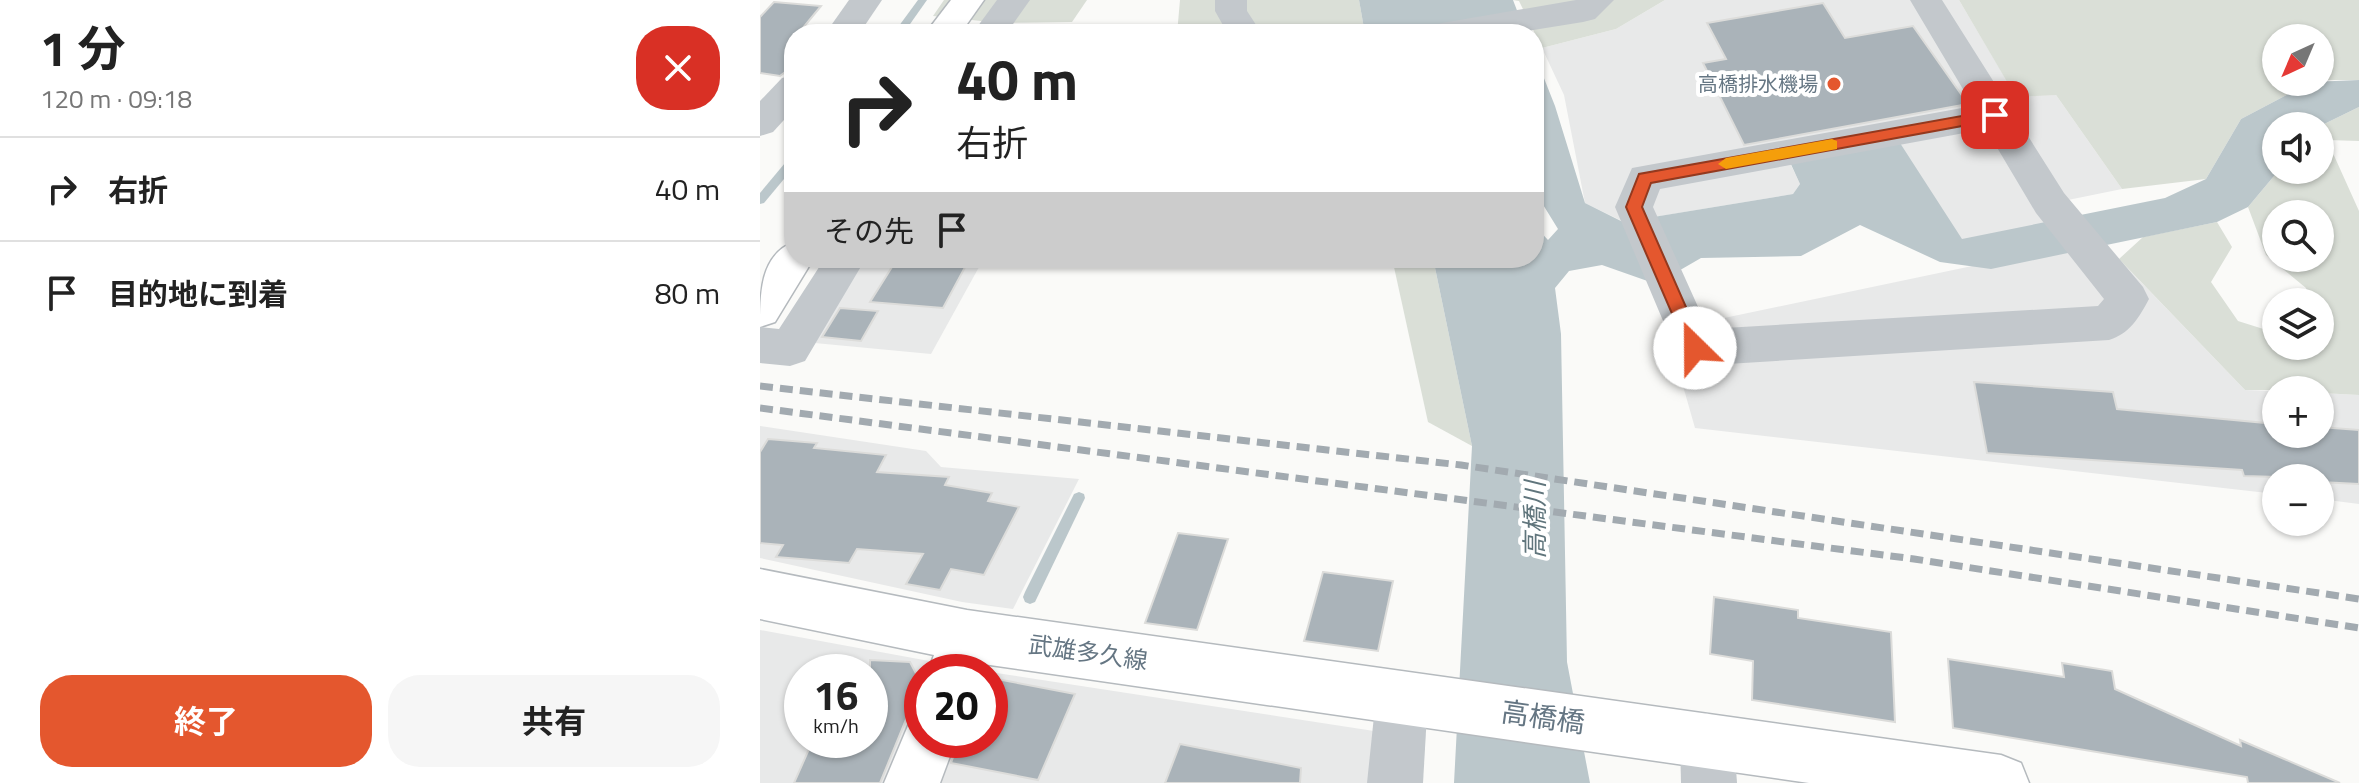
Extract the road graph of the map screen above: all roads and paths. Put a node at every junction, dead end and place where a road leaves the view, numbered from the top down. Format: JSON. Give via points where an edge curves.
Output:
{"nodes":[{"id":1,"x":866,"y":0,"type":"edge"},
{"id":2,"x":968,"y":0,"type":"edge"},
{"id":3,"x":1014,"y":0,"type":"edge"},
{"id":4,"x":1231,"y":0,"type":"edge"},
{"id":5,"x":1598,"y":0,"type":"edge"},
{"id":6,"x":1926,"y":0,"type":"edge"},
{"id":7,"x":849,"y":24,"type":"edge"},
{"id":8,"x":950,"y":24,"type":"edge"},
{"id":9,"x":996,"y":24,"type":"edge"},
{"id":10,"x":1239,"y":24,"type":"edge"},
{"id":11,"x":1503,"y":24,"type":"edge"},
{"id":12,"x":784,"y":98,"type":"edge"},
{"id":13,"x":1995,"y":115,"type":"junction"},
{"id":14,"x":760,"y":123,"type":"edge"},
{"id":15,"x":787,"y":268,"type":"edge"},
{"id":16,"x":840,"y":268,"type":"edge"},
{"id":17,"x":760,"y":310,"type":"edge"},
{"id":18,"x":760,"y":345,"type":"edge"},
{"id":19,"x":760,"y":594,"type":"edge"},
{"id":20,"x":961,"y":654,"type":"edge"},
{"id":21,"x":1008,"y":659,"type":"edge"},
{"id":22,"x":1411,"y":698,"type":"junction"},
{"id":23,"x":1695,"y":753,"type":"edge"},
{"id":24,"x":922,"y":758,"type":"edge"},
{"id":25,"x":912,"y":783,"type":"edge"},
{"id":26,"x":1395,"y":783,"type":"edge"},
{"id":27,"x":2001,"y":783,"type":"edge"}],
"edges":[{"from":1,"to":7,"type":"street"},
{"from":2,"to":8,"type":"main road"},
{"from":3,"to":9,"type":"street"},
{"from":4,"to":10,"type":"street"},
{"from":5,"to":11,"type":"street","via":[[1583,11]]},
{"from":6,"to":13,"type":"street"},
{"from":12,"to":14,"type":"street"},
{"from":13,"to":13,"type":"street","via":[[1645,178],[1634,207],[1695,348],[2109,323],[2128,299],[2050,203]]},
{"from":15,"to":17,"type":"main road"},
{"from":16,"to":18,"type":"street","via":[[790,348]]},
{"from":19,"to":20,"type":"main road","name":"武雄多久線"},
{"from":21,"to":22,"type":"main road","name":"武雄多久線"},
{"from":22,"to":23,"type":"main road","name":"高橋橋"},
{"from":22,"to":26,"type":"street"},
{"from":23,"to":27,"type":"main road"},
{"from":24,"to":25,"type":"main road"}]}
